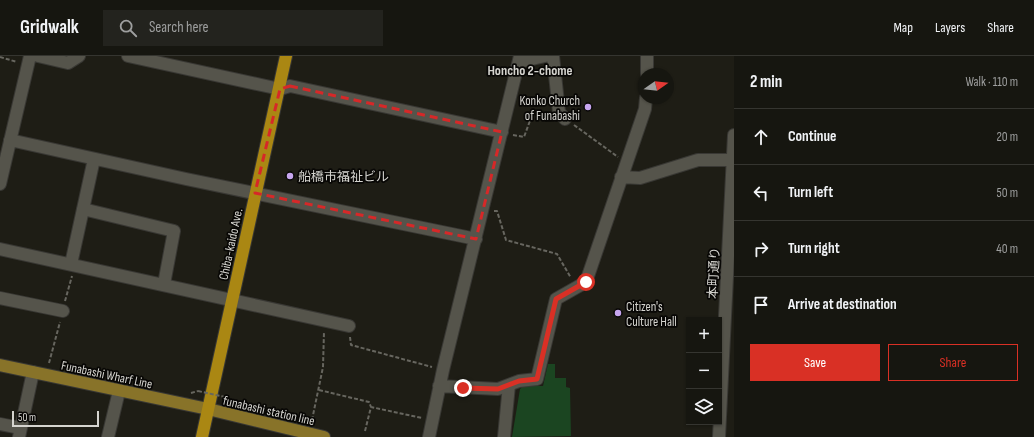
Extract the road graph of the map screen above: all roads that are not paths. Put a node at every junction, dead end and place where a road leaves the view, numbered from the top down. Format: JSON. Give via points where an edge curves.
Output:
{"nodes":[{"id":1,"x":30,"y":56,"type":"edge"},
{"id":2,"x":38,"y":56,"type":"edge"},
{"id":3,"x":79,"y":56,"type":"edge"},
{"id":4,"x":128,"y":56,"type":"edge"},
{"id":5,"x":286,"y":56,"type":"edge"},
{"id":6,"x":544,"y":56,"type":"edge"},
{"id":7,"x":553,"y":56,"type":"edge"},
{"id":8,"x":647,"y":56,"type":"edge"},
{"id":9,"x":519,"y":59,"type":"edge"},
{"id":10,"x":647,"y":68,"type":"edge"},
{"id":11,"x":280,"y":89,"type":"junction"},
{"id":12,"x":645,"y":104,"type":"edge"},
{"id":13,"x":562,"y":116,"type":"road end"},
{"id":14,"x":502,"y":132,"type":"junction"},
{"id":15,"x":734,"y":135,"type":"edge"},
{"id":16,"x":10,"y":140,"type":"junction"},
{"id":17,"x":94,"y":159,"type":"junction"},
{"id":18,"x":733,"y":160,"type":"junction"},
{"id":19,"x":621,"y":177,"type":"junction"},
{"id":20,"x":0,"y":184,"type":"edge"},
{"id":21,"x":255,"y":193,"type":"junction"},
{"id":22,"x":83,"y":209,"type":"junction"},
{"id":23,"x":476,"y":239,"type":"junction"},
{"id":24,"x":0,"y":249,"type":"edge"},
{"id":25,"x":731,"y":254,"type":"edge"},
{"id":26,"x":71,"y":264,"type":"junction"},
{"id":27,"x":164,"y":284,"type":"junction"},
{"id":28,"x":0,"y":298,"type":"edge"},
{"id":29,"x":233,"y":299,"type":"junction"},
{"id":30,"x":63,"y":311,"type":"dead end"},
{"id":31,"x":349,"y":326,"type":"road end"},
{"id":32,"x":0,"y":365,"type":"edge"},
{"id":33,"x":33,"y":372,"type":"junction"},
{"id":34,"x":510,"y":385,"type":"junction"},
{"id":35,"x":439,"y":386,"type":"junction"},
{"id":36,"x":119,"y":391,"type":"junction"},
{"id":37,"x":208,"y":409,"type":"junction"},
{"id":38,"x":0,"y":424,"type":"edge"},
{"id":39,"x":20,"y":433,"type":"edge"},
{"id":40,"x":108,"y":437,"type":"edge"},
{"id":41,"x":202,"y":437,"type":"edge"},
{"id":42,"x":324,"y":437,"type":"edge"},
{"id":43,"x":429,"y":437,"type":"edge"},
{"id":44,"x":504,"y":437,"type":"edge"},
{"id":45,"x":719,"y":437,"type":"edge"}],
"edges":[{"from":1,"to":16,"type":"street"},
{"from":2,"to":3,"type":"street","via":[[68,63]]},
{"from":4,"to":11,"type":"street"},
{"from":5,"to":11,"type":"highway","name":"Chiba-kaido Ave."},
{"from":6,"to":9,"type":"street"},
{"from":7,"to":13,"type":"street"},
{"from":8,"to":10,"type":"street"},
{"from":9,"to":14,"type":"street"},
{"from":11,"to":14,"type":"street","via":[[290,86]]},
{"from":11,"to":21,"type":"highway","name":"Chiba-kaido Ave."},
{"from":12,"to":19,"type":"street"},
{"from":14,"to":23,"type":"street"},
{"from":15,"to":18,"type":"street","name":"本町通り"},
{"from":16,"to":17,"type":"street"},
{"from":16,"to":20,"type":"street"},
{"from":17,"to":21,"type":"street"},
{"from":17,"to":22,"type":"street"},
{"from":18,"to":19,"type":"street","via":[[698,160],[640,178]]},
{"from":18,"to":25,"type":"street","name":"本町通り"},
{"from":19,"to":34,"type":"street","via":[[586,282],[556,299],[537,379]]},
{"from":21,"to":23,"type":"street"},
{"from":21,"to":29,"type":"highway","name":"Chiba-kaido Ave."},
{"from":22,"to":26,"type":"street"},
{"from":22,"to":27,"type":"street","via":[[174,231]]},
{"from":23,"to":35,"type":"street"},
{"from":24,"to":26,"type":"street"},
{"from":25,"to":45,"type":"street","name":"本町通り"},
{"from":26,"to":27,"type":"street"},
{"from":27,"to":29,"type":"street"},
{"from":28,"to":30,"type":"street"},
{"from":29,"to":31,"type":"street"},
{"from":29,"to":37,"type":"highway","name":"Chiba-kaido Ave."},
{"from":32,"to":33,"type":"main road","name":"Funabashi Wharf Line"},
{"from":33,"to":36,"type":"main road","name":"Funabashi Wharf Line"},
{"from":33,"to":39,"type":"street"},
{"from":34,"to":35,"type":"street","via":[[498,389]]},
{"from":34,"to":44,"type":"street"},
{"from":35,"to":43,"type":"street"},
{"from":36,"to":37,"type":"main road","name":"Funabashi Wharf Line"},
{"from":36,"to":40,"type":"street"},
{"from":37,"to":41,"type":"highway","name":"Chiba-kaido Ave."},
{"from":37,"to":42,"type":"main road","name":"funabashi station line"},
{"from":38,"to":39,"type":"street"}]}
